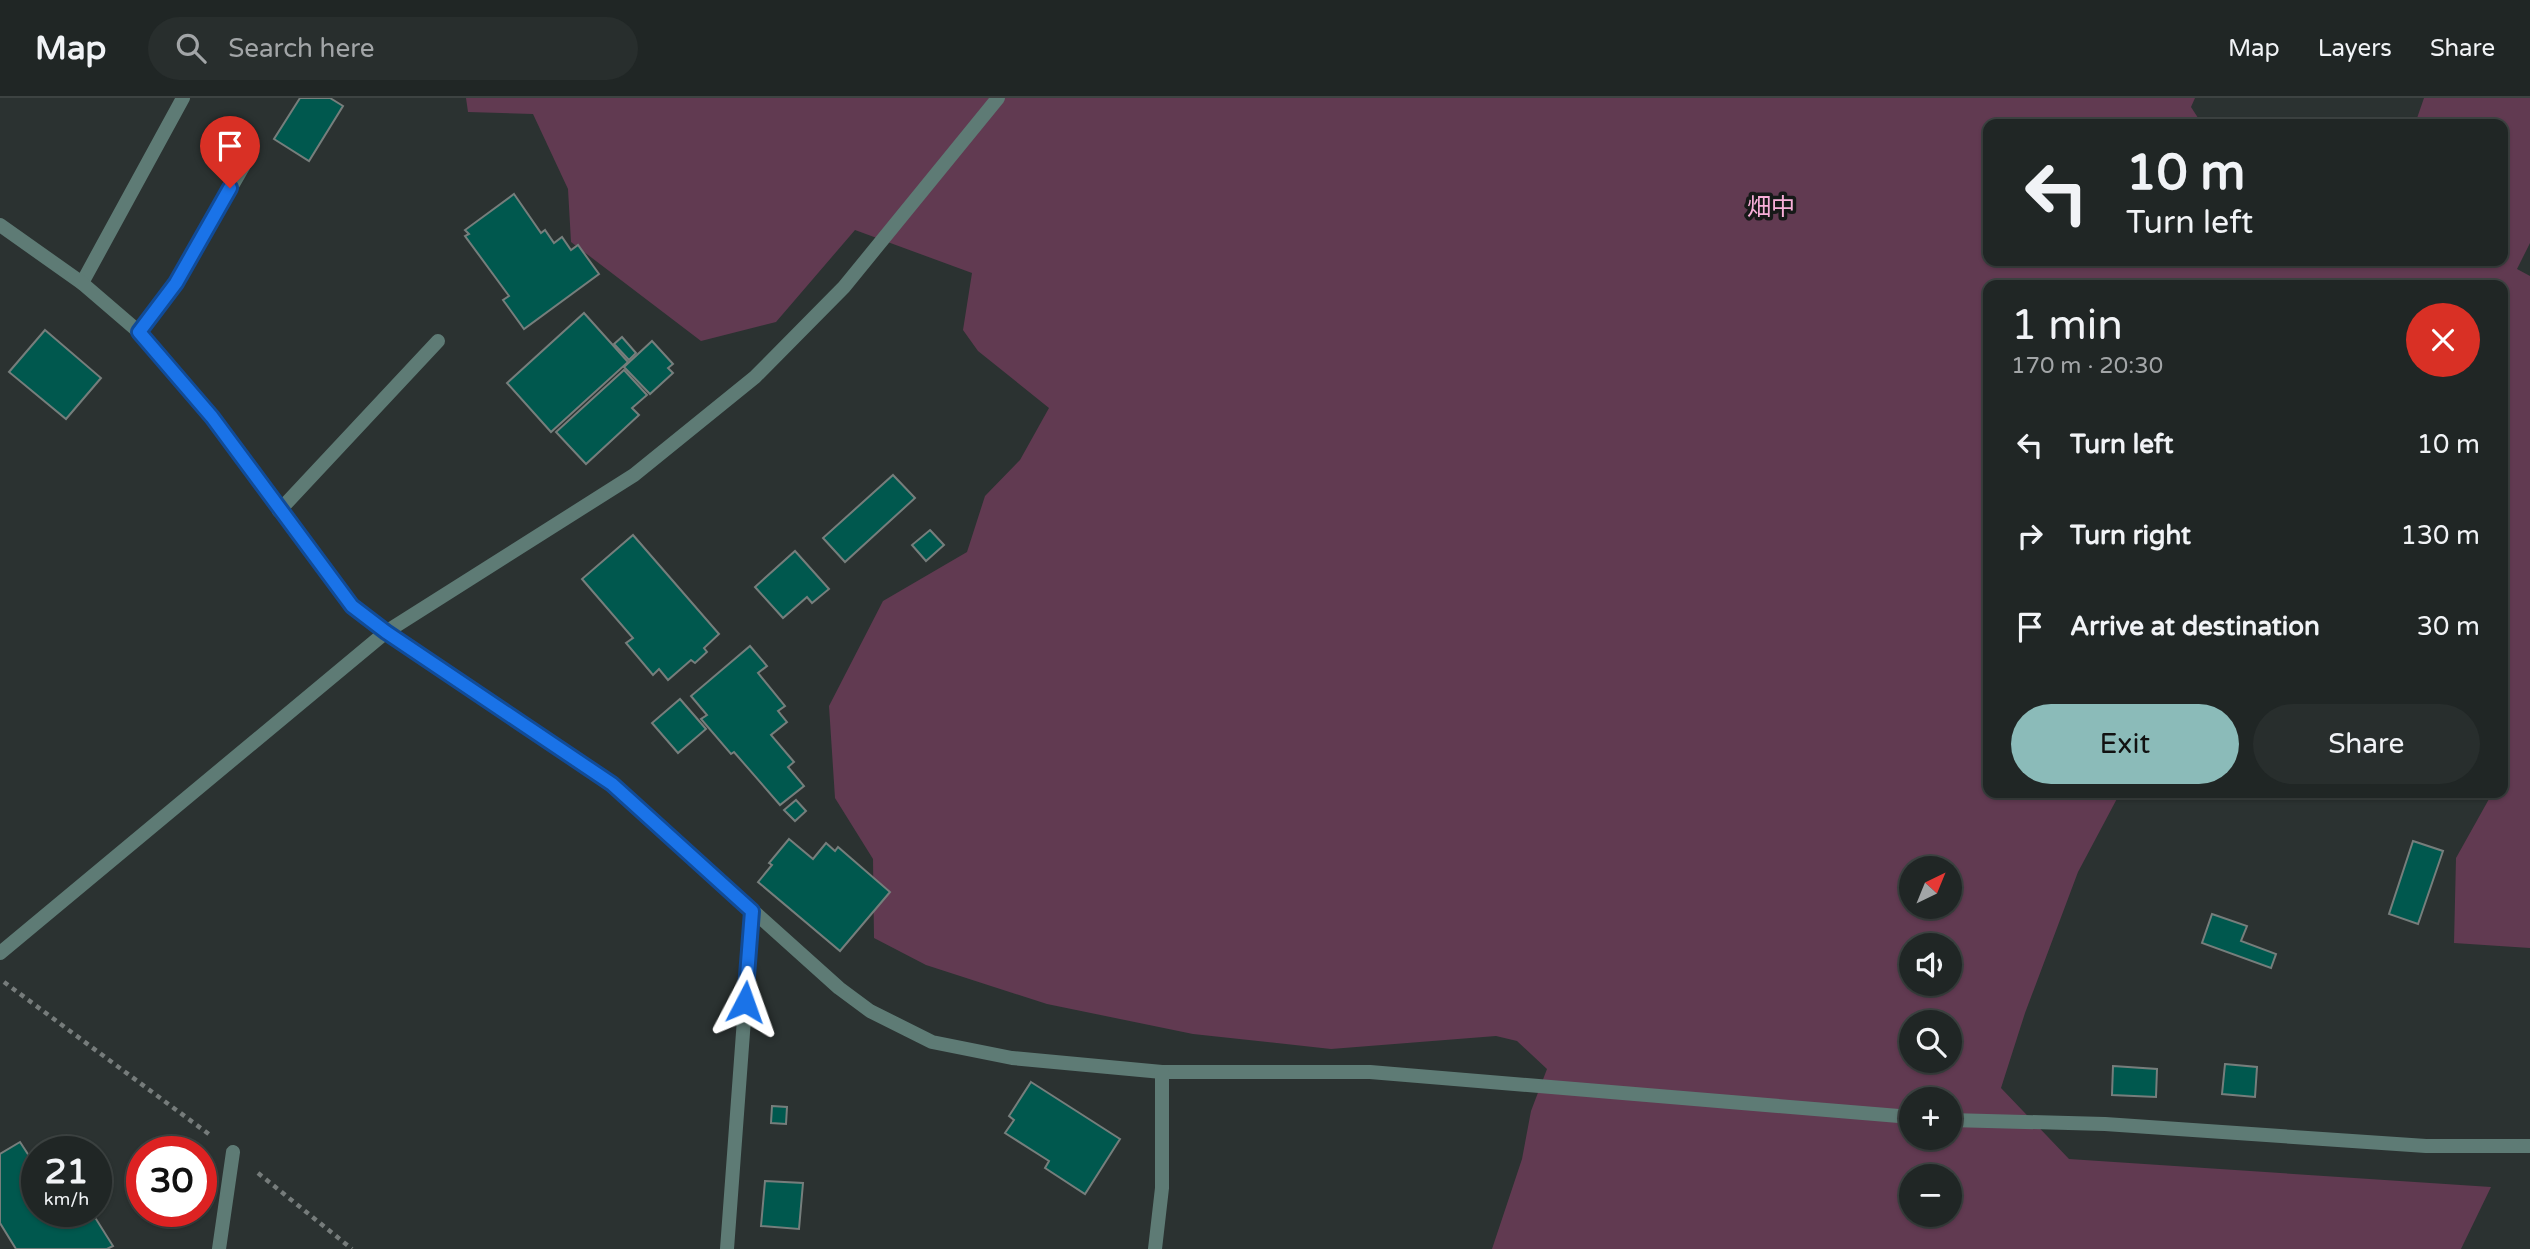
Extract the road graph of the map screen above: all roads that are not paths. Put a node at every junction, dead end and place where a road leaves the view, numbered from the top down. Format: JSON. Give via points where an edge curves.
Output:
{"nodes":[{"id":1,"x":183,"y":98,"type":"edge"},
{"id":2,"x":998,"y":98,"type":"edge"},
{"id":3,"x":244,"y":165,"type":"dead end"},
{"id":4,"x":0,"y":225,"type":"edge"},
{"id":5,"x":82,"y":283,"type":"junction"},
{"id":6,"x":139,"y":332,"type":"junction"},
{"id":7,"x":438,"y":341,"type":"dead end"},
{"id":8,"x":279,"y":511,"type":"junction"},
{"id":9,"x":386,"y":632,"type":"junction"},
{"id":10,"x":752,"y":911,"type":"junction"},
{"id":11,"x":0,"y":953,"type":"edge"},
{"id":12,"x":1163,"y":1072,"type":"junction"},
{"id":13,"x":1899,"y":1116,"type":"edge"},
{"id":14,"x":1962,"y":1119,"type":"edge"},
{"id":15,"x":2530,"y":1146,"type":"edge"},
{"id":16,"x":233,"y":1152,"type":"road end"},
{"id":17,"x":219,"y":1249,"type":"edge"},
{"id":18,"x":727,"y":1249,"type":"edge"},
{"id":19,"x":1155,"y":1249,"type":"edge"}],
"edges":[{"from":1,"to":5,"type":"street"},
{"from":2,"to":9,"type":"street","via":[[844,286],[755,377],[634,475]]},
{"from":3,"to":6,"type":"street","via":[[176,283]]},
{"from":4,"to":5,"type":"street"},
{"from":5,"to":6,"type":"street"},
{"from":6,"to":8,"type":"street","via":[[212,417]]},
{"from":7,"to":8,"type":"street"},
{"from":8,"to":9,"type":"street","via":[[352,606]]},
{"from":9,"to":10,"type":"street","via":[[612,784]]},
{"from":9,"to":11,"type":"street"},
{"from":10,"to":12,"type":"street","via":[[870,1011],[932,1042],[1012,1058]]},
{"from":10,"to":18,"type":"street"},
{"from":12,"to":13,"type":"street","via":[[1370,1072]]},
{"from":12,"to":19,"type":"street","via":[[1162,1188]]},
{"from":14,"to":15,"type":"street","via":[[2105,1124],[2426,1146]]},
{"from":16,"to":17,"type":"street"}]}
